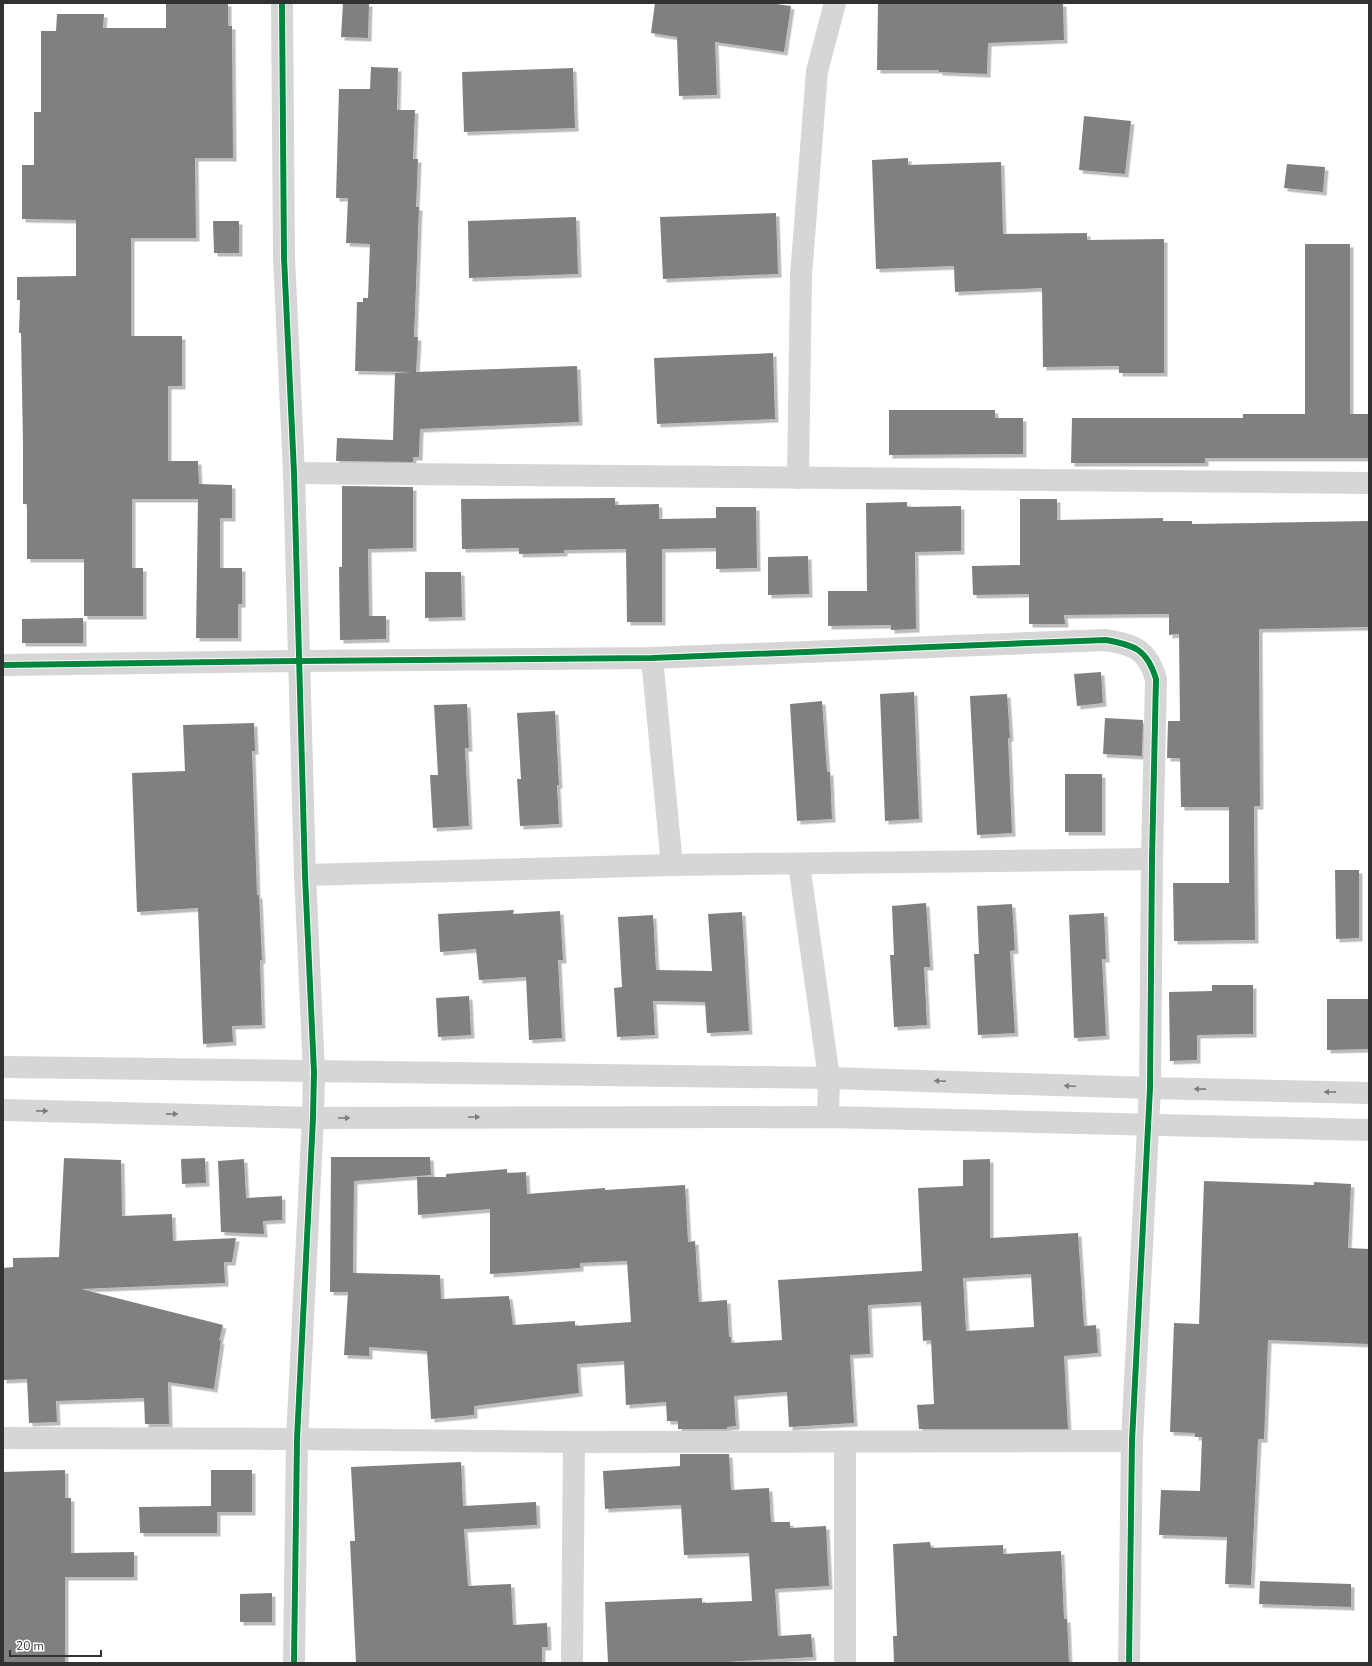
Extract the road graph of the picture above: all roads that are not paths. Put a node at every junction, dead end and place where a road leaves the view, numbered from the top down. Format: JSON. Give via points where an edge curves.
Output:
{"nodes":[{"id":1,"x":282,"y":3,"type":"edge"},
{"id":2,"x":835,"y":3,"type":"edge"},
{"id":3,"x":294,"y":473,"type":"junction"},
{"id":4,"x":798,"y":478,"type":"junction"},
{"id":5,"x":1369,"y":483,"type":"edge"},
{"id":6,"x":652,"y":658,"type":"junction"},
{"id":7,"x":299,"y":661,"type":"junction"},
{"id":8,"x":3,"y":665,"type":"edge"},
{"id":9,"x":1152,"y":859,"type":"junction"},
{"id":10,"x":799,"y":864,"type":"junction"},
{"id":11,"x":672,"y":865,"type":"junction"},
{"id":12,"x":305,"y":875,"type":"junction"},
{"id":13,"x":3,"y":1067,"type":"edge"},
{"id":14,"x":314,"y":1072,"type":"junction"},
{"id":15,"x":830,"y":1078,"type":"junction"},
{"id":16,"x":1150,"y":1088,"type":"junction"},
{"id":17,"x":1369,"y":1093,"type":"edge"},
{"id":18,"x":3,"y":1110,"type":"edge"},
{"id":19,"x":828,"y":1117,"type":"junction"},
{"id":20,"x":313,"y":1118,"type":"junction"},
{"id":21,"x":1149,"y":1125,"type":"junction"},
{"id":22,"x":1369,"y":1130,"type":"edge"},
{"id":23,"x":3,"y":1438,"type":"edge"},
{"id":24,"x":297,"y":1439,"type":"junction"},
{"id":25,"x":1132,"y":1441,"type":"junction"},
{"id":26,"x":574,"y":1442,"type":"junction"},
{"id":27,"x":845,"y":1443,"type":"junction"},
{"id":28,"x":294,"y":1663,"type":"edge"},
{"id":29,"x":572,"y":1663,"type":"edge"},
{"id":30,"x":845,"y":1663,"type":"edge"},
{"id":31,"x":1129,"y":1663,"type":"edge"}],
"edges":[{"from":1,"to":3,"type":"street","via":[[284,257]]},
{"from":2,"to":4,"type":"street","via":[[817,71],[814,103],[801,276]]},
{"from":3,"to":4,"type":"street"},
{"from":3,"to":7,"type":"street"},
{"from":4,"to":5,"type":"street"},
{"from":6,"to":7,"type":"street"},
{"from":6,"to":9,"type":"street","via":[[1106,640],[1128,644],[1144,654],[1156,679]]},
{"from":6,"to":11,"type":"street"},
{"from":7,"to":8,"type":"street"},
{"from":7,"to":12,"type":"street"},
{"from":9,"to":10,"type":"street"},
{"from":9,"to":16,"type":"street"},
{"from":10,"to":11,"type":"street"},
{"from":10,"to":15,"type":"street"},
{"from":11,"to":12,"type":"street"},
{"from":12,"to":14,"type":"street"},
{"from":13,"to":14,"type":"street"},
{"from":14,"to":15,"type":"street"},
{"from":14,"to":20,"type":"street"},
{"from":16,"to":15,"type":"street","one_way":true},
{"from":15,"to":19,"type":"street"},
{"from":17,"to":16,"type":"street","one_way":true},
{"from":16,"to":21,"type":"street"},
{"from":18,"to":20,"type":"street","one_way":true},
{"from":20,"to":19,"type":"street","one_way":true},
{"from":19,"to":21,"type":"street"},
{"from":20,"to":24,"type":"street"},
{"from":21,"to":22,"type":"street"},
{"from":21,"to":25,"type":"street"},
{"from":23,"to":24,"type":"street"},
{"from":24,"to":26,"type":"street"},
{"from":24,"to":28,"type":"street"},
{"from":25,"to":27,"type":"street"},
{"from":25,"to":31,"type":"street"},
{"from":26,"to":27,"type":"street"},
{"from":26,"to":29,"type":"street"},
{"from":27,"to":30,"type":"street"}]}
